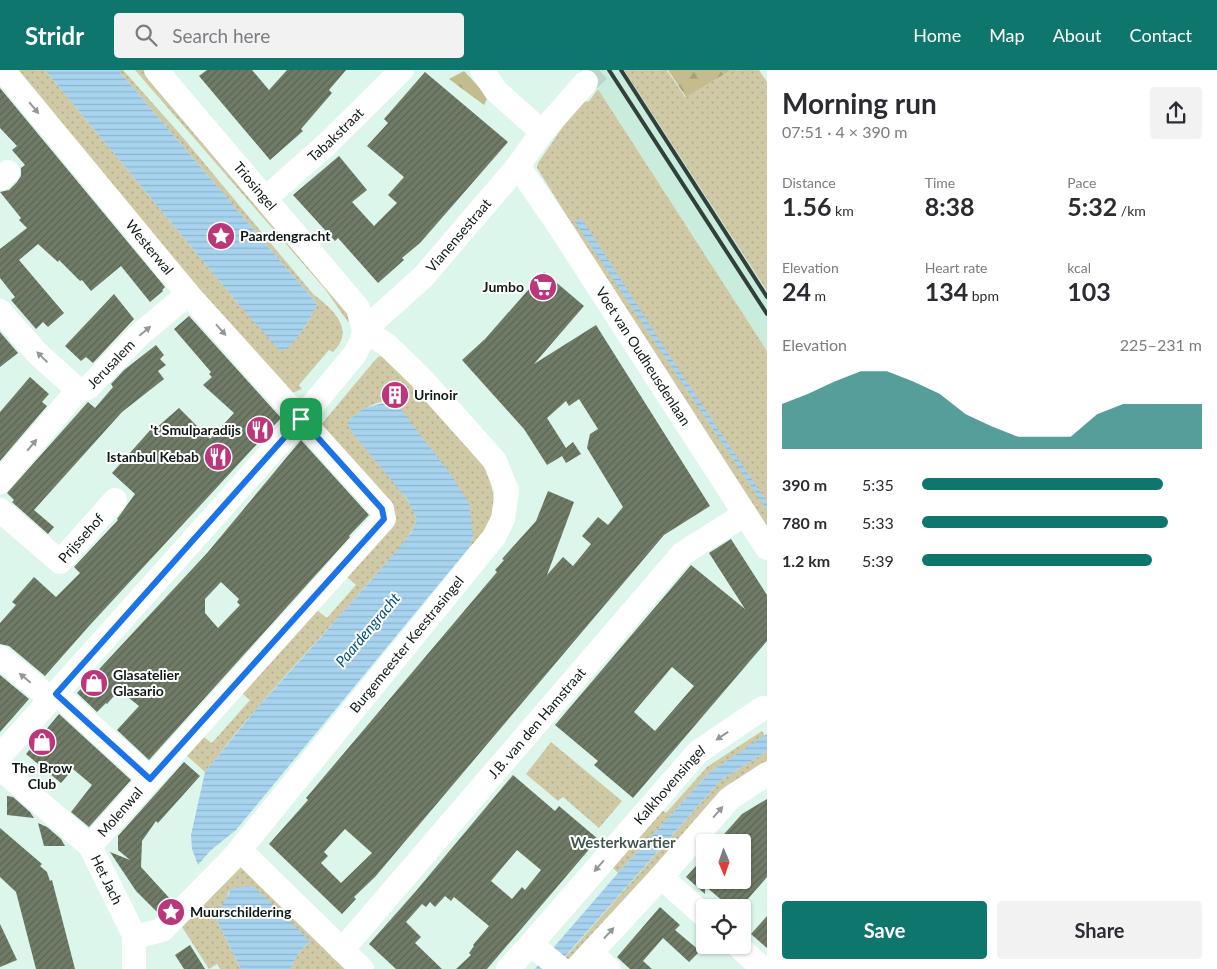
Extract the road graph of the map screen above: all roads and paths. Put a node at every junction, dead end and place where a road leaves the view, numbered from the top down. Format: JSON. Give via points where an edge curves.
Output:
{"nodes":[{"id":1,"x":3,"y":70,"type":"edge"},
{"id":2,"x":156,"y":70,"type":"edge"},
{"id":3,"x":402,"y":70,"type":"edge"},
{"id":4,"x":482,"y":70,"type":"edge"},
{"id":5,"x":586,"y":82,"type":"tunnel mouth"},
{"id":6,"x":542,"y":132,"type":"junction"},
{"id":7,"x":518,"y":166,"type":"junction"},
{"id":8,"x":266,"y":198,"type":"junction"},
{"id":9,"x":188,"y":294,"type":"junction"},
{"id":10,"x":0,"y":311,"type":"edge"},
{"id":11,"x":364,"y":330,"type":"junction"},
{"id":12,"x":78,"y":390,"type":"junction"},
{"id":13,"x":301,"y":419,"type":"junction"},
{"id":14,"x":0,"y":482,"type":"edge"},
{"id":15,"x":115,"y":500,"type":"dead end"},
{"id":16,"x":0,"y":510,"type":"edge"},
{"id":17,"x":745,"y":514,"type":"junction"},
{"id":18,"x":767,"y":548,"type":"edge"},
{"id":19,"x":0,"y":657,"type":"edge"},
{"id":20,"x":54,"y":696,"type":"junction"},
{"id":21,"x":766,"y":710,"type":"edge"},
{"id":22,"x":0,"y":756,"type":"edge"},
{"id":23,"x":0,"y":771,"type":"edge"},
{"id":24,"x":767,"y":774,"type":"edge"},
{"id":25,"x":150,"y":779,"type":"junction"},
{"id":26,"x":90,"y":846,"type":"junction"},
{"id":27,"x":240,"y":850,"type":"junction"},
{"id":28,"x":661,"y":877,"type":"junction"},
{"id":29,"x":696,"y":908,"type":"edge"},
{"id":30,"x":134,"y":935,"type":"junction"},
{"id":31,"x":342,"y":950,"type":"junction"},
{"id":32,"x":747,"y":954,"type":"edge"},
{"id":33,"x":546,"y":957,"type":"edge"},
{"id":34,"x":584,"y":961,"type":"edge"},
{"id":35,"x":134,"y":969,"type":"edge"},
{"id":36,"x":362,"y":969,"type":"edge"},
{"id":37,"x":508,"y":969,"type":"edge"},
{"id":38,"x":609,"y":969,"type":"edge"},
{"id":39,"x":763,"y":969,"type":"edge"}],
"edges":[{"from":1,"to":9,"type":"street","name":"Westerwal","one_way":true},
{"from":2,"to":8,"type":"street","name":"Triosingel"},
{"from":3,"to":8,"type":"street","name":"Tabakstraat"},
{"from":4,"to":6,"type":"street","via":[[496,91]]},
{"from":5,"to":6,"type":"street","name":"Vianensestraat"},
{"from":6,"to":7,"type":"street","name":"Vianensestraat"},
{"from":7,"to":11,"type":"street","name":"Vianensestraat","via":[[423,277]]},
{"from":7,"to":17,"type":"street","name":"Voet van Oudheusdenlaan"},
{"from":8,"to":11,"type":"street","name":"Triosingel","via":[[358,308]]},
{"from":12,"to":9,"type":"street","name":"Jerusalem","one_way":true,"via":[[88,388],[138,336]]},
{"from":9,"to":13,"type":"street","name":"Westerwal","one_way":true},
{"from":12,"to":10,"type":"street","one_way":true,"via":[[38,354]]},
{"from":11,"to":13,"type":"street","via":[[355,354]]},
{"from":11,"to":27,"type":"street","name":"Burgemeester Keestrasingel","via":[[387,345],[421,378],[495,461],[507,491],[503,519],[494,537]]},
{"from":14,"to":12,"type":"street","name":"Jerusalem","one_way":true},
{"from":13,"to":20,"type":"street"},
{"from":13,"to":25,"type":"street","name":"Molenwal","via":[[382,509],[384,519]]},
{"from":15,"to":16,"type":"street","name":"Prijssehof","via":[[60,562]]},
{"from":17,"to":18,"type":"street","name":"Voet van Oudheusdenlaan"},
{"from":17,"to":31,"type":"street","name":"J.B. van den Hamstraat","via":[[682,554]]},
{"from":20,"to":19,"type":"street","one_way":true},
{"from":20,"to":22,"type":"street"},
{"from":20,"to":25,"type":"street"},
{"from":21,"to":33,"type":"street","name":"Kalkhovensingel","one_way":true,"via":[[698,752]]},
{"from":23,"to":26,"type":"street","name":"Het Jach"},
{"from":28,"to":24,"type":"street","one_way":true,"via":[[729,799]]},
{"from":25,"to":26,"type":"street","name":"Molenwal"},
{"from":26,"to":30,"type":"street","name":"Het Jach"},
{"from":27,"to":30,"type":"street","name":"Burgemeester Keestrasingel","via":[[162,930]]},
{"from":27,"to":31,"type":"street"},
{"from":28,"to":29,"type":"street"},
{"from":34,"to":28,"type":"street","one_way":true},
{"from":30,"to":35,"type":"street","name":"Het Jach"},
{"from":31,"to":36,"type":"street"},
{"from":32,"to":39,"type":"street"},
{"from":33,"to":37,"type":"street","name":"Kalkhovensingel"},
{"from":34,"to":38,"type":"street"}]}
